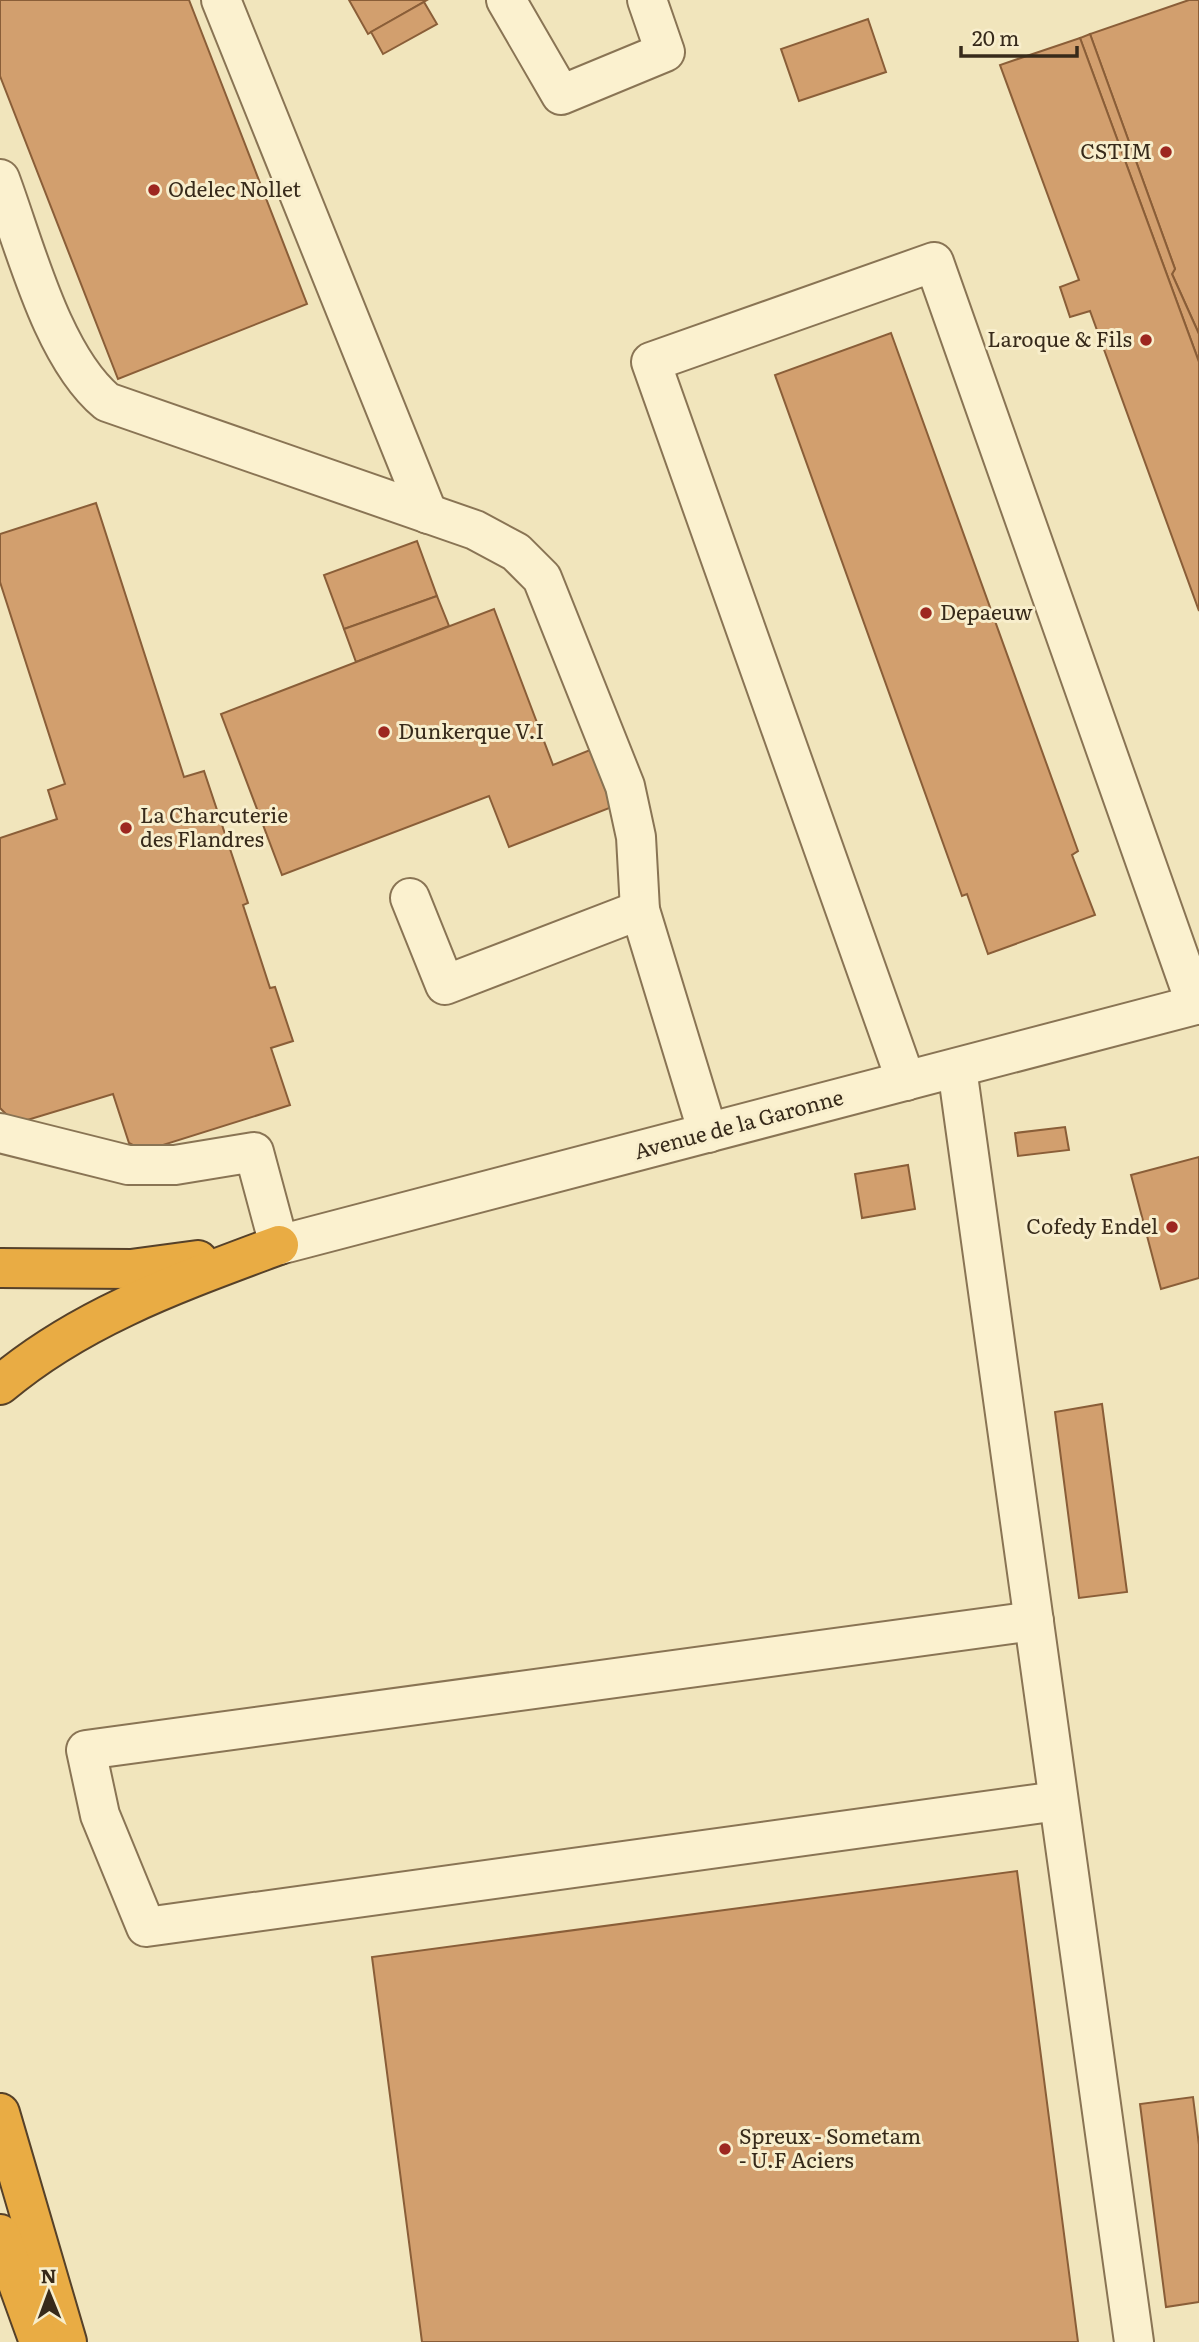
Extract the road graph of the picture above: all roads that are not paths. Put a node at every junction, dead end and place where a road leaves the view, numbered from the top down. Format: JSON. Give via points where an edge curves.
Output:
{"nodes":[{"id":1,"x":221,"y":0,"type":"edge"},
{"id":2,"x":506,"y":0,"type":"edge"},
{"id":3,"x":647,"y":0,"type":"edge"},
{"id":4,"x":0,"y":179,"type":"edge"},
{"id":5,"x":428,"y":514,"type":"junction"},
{"id":6,"x":410,"y":898,"type":"dead end"},
{"id":7,"x":640,"y":909,"type":"junction"},
{"id":8,"x":1198,"y":1005,"type":"edge"},
{"id":9,"x":957,"y":1068,"type":"junction"},
{"id":10,"x":906,"y":1081,"type":"junction"},
{"id":11,"x":0,"y":1133,"type":"edge"},
{"id":12,"x":708,"y":1133,"type":"junction"},
{"id":13,"x":279,"y":1245,"type":"junction"},
{"id":14,"x":0,"y":1268,"type":"edge"},
{"id":15,"x":0,"y":1385,"type":"edge"},
{"id":16,"x":1034,"y":1621,"type":"junction"},
{"id":17,"x":1058,"y":1801,"type":"junction"},
{"id":18,"x":0,"y":2113,"type":"edge"},
{"id":19,"x":0,"y":2234,"type":"edge"},
{"id":20,"x":39,"y":2342,"type":"edge"},
{"id":21,"x":67,"y":2342,"type":"edge"},
{"id":22,"x":1134,"y":2342,"type":"edge"}],
"edges":[{"from":1,"to":5,"type":"street"},
{"from":2,"to":3,"type":"street","via":[[561,95],[666,52]]},
{"from":4,"to":5,"type":"street","via":[[65,348],[89,387],[107,402]]},
{"from":5,"to":7,"type":"street","via":[[475,530],[516,552],[542,578],[625,786],[636,837]]},
{"from":6,"to":7,"type":"street","via":[[444,985]]},
{"from":7,"to":12,"type":"street"},
{"from":8,"to":9,"type":"street","name":"Avenue de la Garonne"},
{"from":8,"to":10,"type":"street","via":[[934,262],[651,362]]},
{"from":9,"to":10,"type":"street","name":"Avenue de la Garonne"},
{"from":9,"to":16,"type":"street"},
{"from":10,"to":12,"type":"street","name":"Avenue de la Garonne"},
{"from":11,"to":13,"type":"street","via":[[128,1165],[175,1165],[254,1152]]},
{"from":12,"to":13,"type":"street","name":"Avenue de la Garonne"},
{"from":13,"to":14,"type":"highway","via":[[131,1269]]},
{"from":13,"to":15,"type":"highway","via":[[113,1311],[51,1346]]},
{"from":16,"to":17,"type":"street"},
{"from":16,"to":17,"type":"street","via":[[86,1750],[100,1815],[146,1927]]},
{"from":17,"to":22,"type":"street"},
{"from":18,"to":21,"type":"highway"},
{"from":19,"to":20,"type":"highway"}]}
